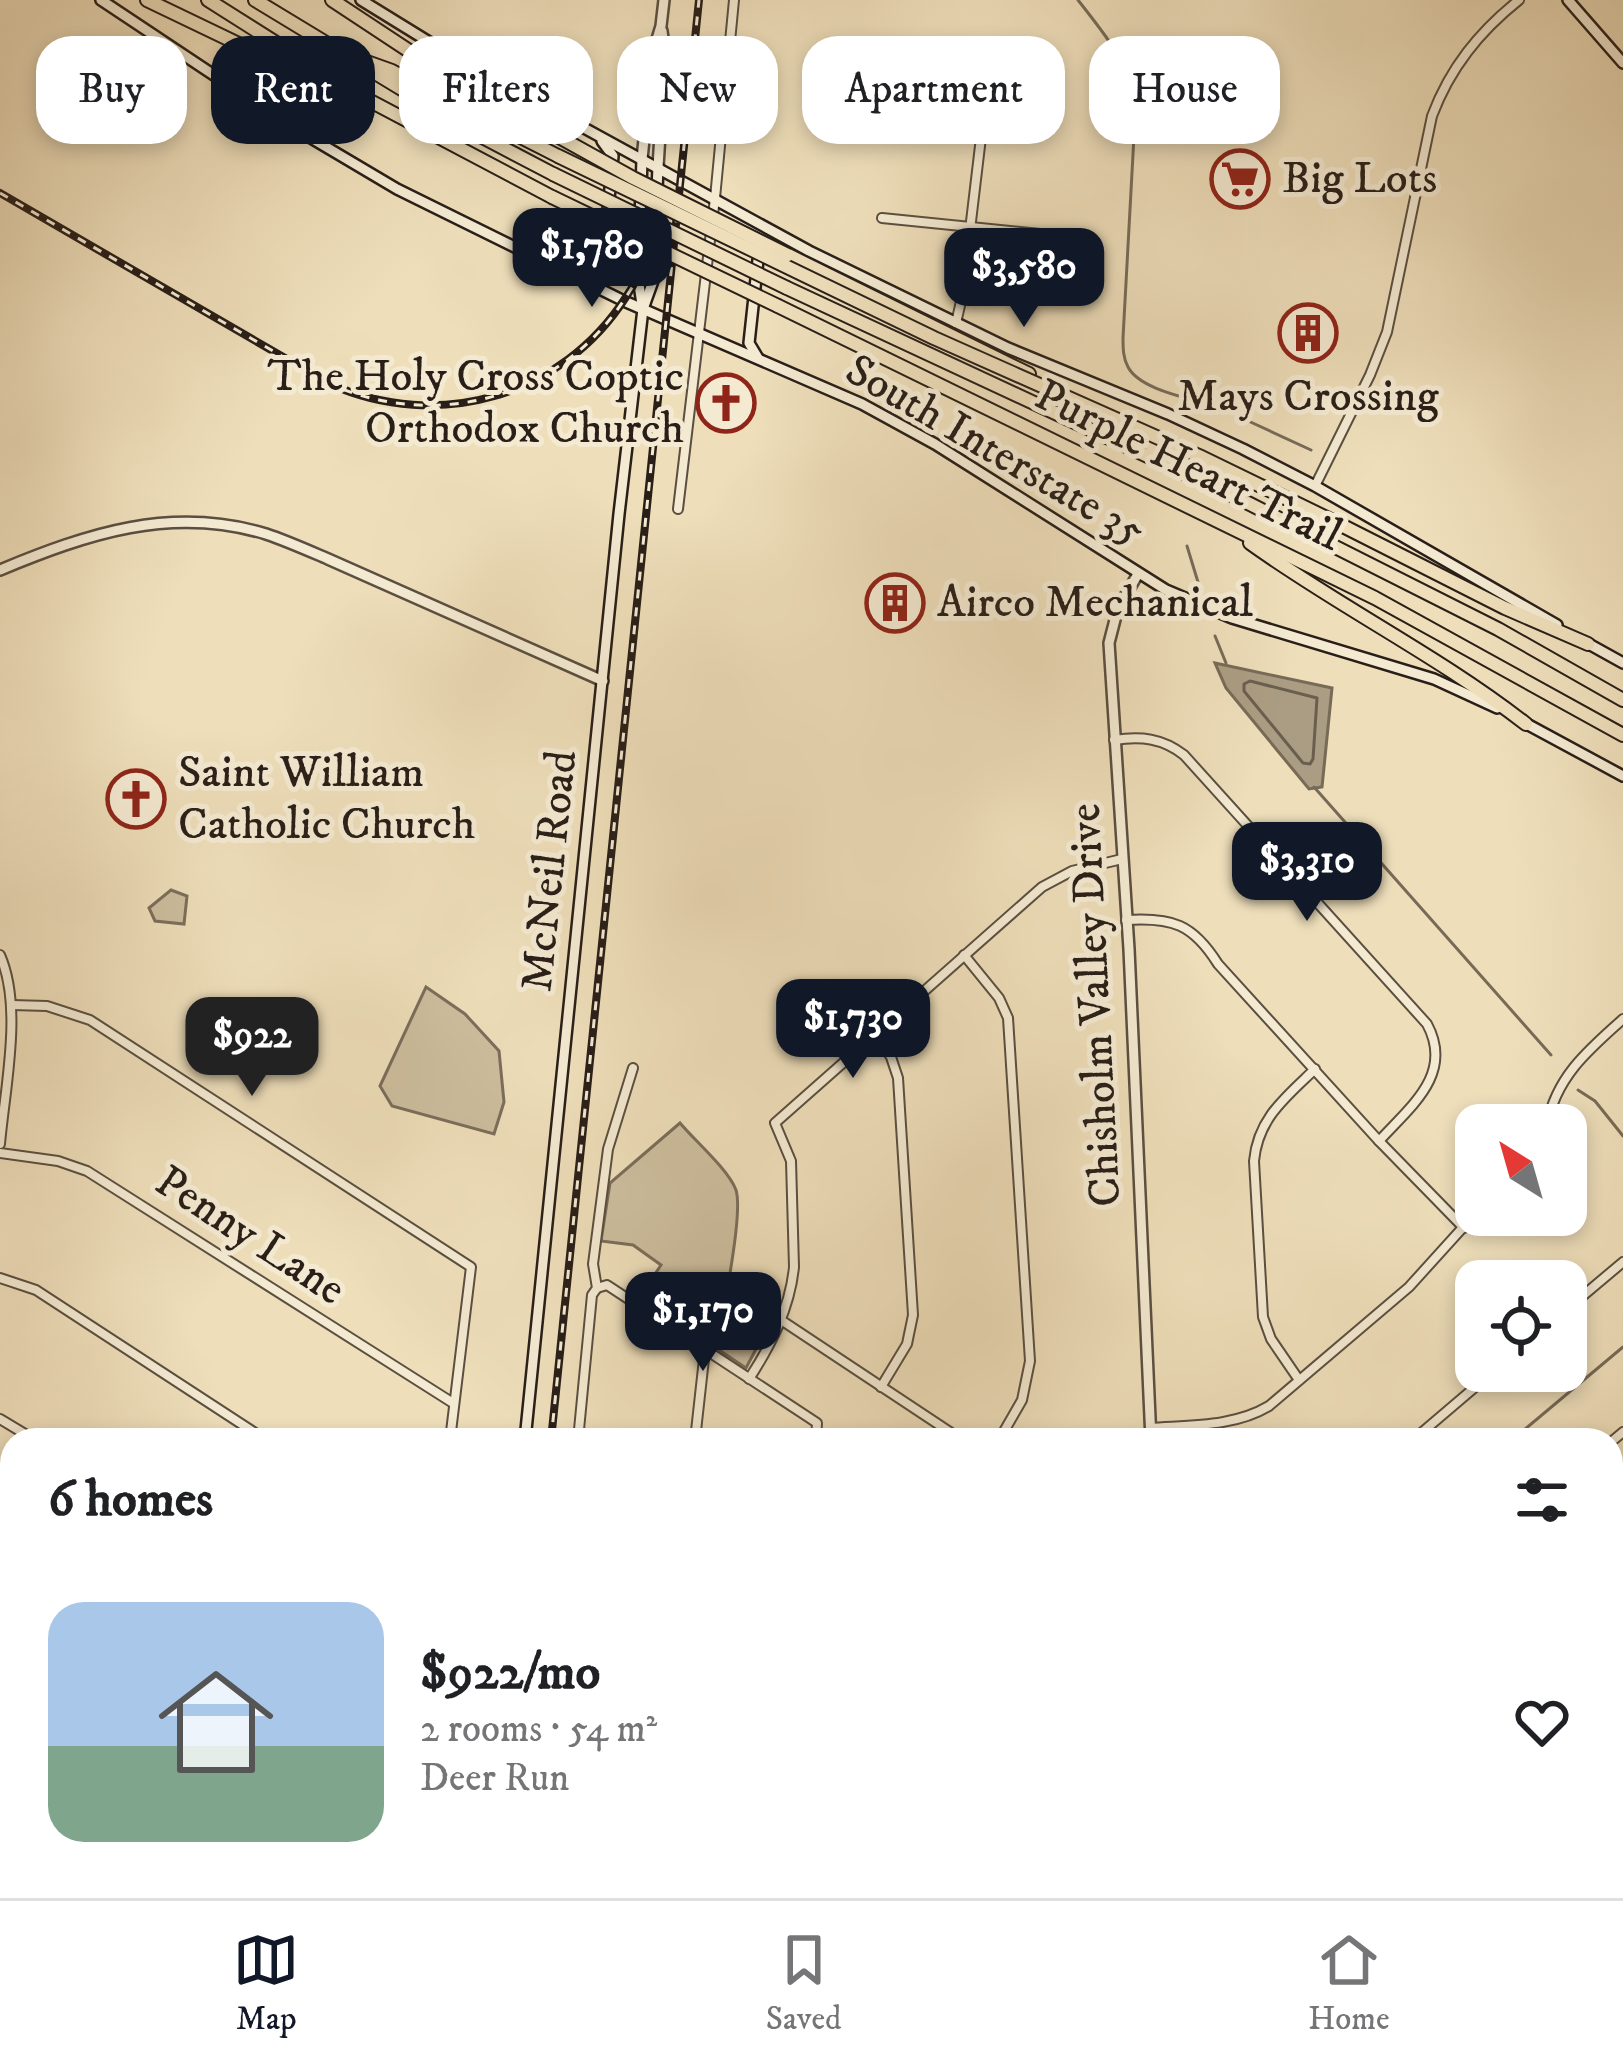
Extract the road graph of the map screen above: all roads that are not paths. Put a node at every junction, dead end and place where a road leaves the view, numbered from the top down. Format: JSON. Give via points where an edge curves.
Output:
{"nodes":[{"id":1,"x":101,"y":0,"type":"edge"},
{"id":2,"x":147,"y":0,"type":"edge"},
{"id":3,"x":208,"y":0,"type":"edge"},
{"id":4,"x":255,"y":0,"type":"edge"},
{"id":5,"x":332,"y":0,"type":"edge"},
{"id":6,"x":362,"y":0,"type":"edge"},
{"id":7,"x":664,"y":0,"type":"edge"},
{"id":8,"x":734,"y":0,"type":"edge"},
{"id":9,"x":1519,"y":0,"type":"edge"},
{"id":10,"x":1568,"y":0,"type":"edge"},
{"id":11,"x":661,"y":26,"type":"junction"},
{"id":12,"x":222,"y":36,"type":"edge"},
{"id":13,"x":265,"y":36,"type":"edge"},
{"id":14,"x":311,"y":36,"type":"edge"},
{"id":15,"x":1623,"y":63,"type":"edge"},
{"id":16,"x":375,"y":65,"type":"edge"},
{"id":17,"x":375,"y":75,"type":"edge"},
{"id":18,"x":375,"y":104,"type":"edge"},
{"id":19,"x":598,"y":137,"type":"junction"},
{"id":20,"x":980,"y":144,"type":"edge"},
{"id":21,"x":642,"y":159,"type":"junction"},
{"id":22,"x":658,"y":167,"type":"junction"},
{"id":23,"x":716,"y":198,"type":"junction"},
{"id":24,"x":882,"y":218,"type":"dead end"},
{"id":25,"x":970,"y":227,"type":"junction"},
{"id":26,"x":1070,"y":237,"type":"dead end"},
{"id":27,"x":809,"y":251,"type":"junction"},
{"id":28,"x":560,"y":270,"type":"junction"},
{"id":29,"x":643,"y":309,"type":"junction"},
{"id":30,"x":955,"y":324,"type":"junction"},
{"id":31,"x":699,"y":334,"type":"junction"},
{"id":32,"x":759,"y":359,"type":"junction"},
{"id":33,"x":1315,"y":486,"type":"junction"},
{"id":34,"x":1242,"y":500,"type":"junction"},
{"id":35,"x":678,"y":509,"type":"dead end"},
{"id":36,"x":1224,"y":525,"type":"junction"},
{"id":37,"x":0,"y":570,"type":"edge"},
{"id":38,"x":1138,"y":574,"type":"junction"},
{"id":39,"x":1588,"y":644,"type":"junction"},
{"id":40,"x":1623,"y":663,"type":"edge"},
{"id":41,"x":603,"y":681,"type":"junction"},
{"id":42,"x":1623,"y":700,"type":"edge"},
{"id":43,"x":1526,"y":724,"type":"junction"},
{"id":44,"x":1623,"y":735,"type":"edge"},
{"id":45,"x":1114,"y":740,"type":"junction"},
{"id":46,"x":1623,"y":776,"type":"edge"},
{"id":47,"x":1122,"y":859,"type":"junction"},
{"id":48,"x":1126,"y":920,"type":"junction"},
{"id":49,"x":0,"y":955,"type":"edge"},
{"id":50,"x":964,"y":955,"type":"junction"},
{"id":51,"x":12,"y":1005,"type":"junction"},
{"id":52,"x":1623,"y":1019,"type":"edge"},
{"id":53,"x":875,"y":1033,"type":"junction"},
{"id":54,"x":633,"y":1068,"type":"dead end"},
{"id":55,"x":1315,"y":1069,"type":"junction"},
{"id":56,"x":1553,"y":1104,"type":"edge"},
{"id":57,"x":1379,"y":1141,"type":"junction"},
{"id":58,"x":0,"y":1144,"type":"edge"},
{"id":59,"x":0,"y":1153,"type":"edge"},
{"id":60,"x":1455,"y":1219,"type":"edge"},
{"id":61,"x":1457,"y":1236,"type":"edge"},
{"id":62,"x":1623,"y":1262,"type":"edge"},
{"id":63,"x":0,"y":1278,"type":"edge"},
{"id":64,"x":597,"y":1288,"type":"junction"},
{"id":65,"x":1587,"y":1292,"type":"edge"},
{"id":66,"x":781,"y":1320,"type":"junction"},
{"id":67,"x":705,"y":1350,"type":"junction"},
{"id":68,"x":749,"y":1379,"type":"junction"},
{"id":69,"x":1299,"y":1380,"type":"junction"},
{"id":70,"x":881,"y":1387,"type":"junction"},
{"id":71,"x":1469,"y":1392,"type":"edge"},
{"id":72,"x":453,"y":1403,"type":"junction"},
{"id":73,"x":248,"y":1428,"type":"edge"},
{"id":74,"x":451,"y":1428,"type":"edge"},
{"id":75,"x":526,"y":1428,"type":"edge"},
{"id":76,"x":579,"y":1428,"type":"edge"},
{"id":77,"x":696,"y":1428,"type":"edge"},
{"id":78,"x":817,"y":1428,"type":"edge"},
{"id":79,"x":944,"y":1428,"type":"edge"},
{"id":80,"x":1006,"y":1428,"type":"edge"},
{"id":81,"x":1150,"y":1428,"type":"edge"},
{"id":82,"x":1188,"y":1428,"type":"edge"},
{"id":83,"x":1427,"y":1428,"type":"edge"}],
"edges":[{"from":1,"to":28,"type":"main road","name":"South Interstate 35","via":[[324,146]]},
{"from":2,"to":12,"type":"highway"},
{"from":3,"to":13,"type":"highway","name":"Purple Heart Trail"},
{"from":4,"to":14,"type":"highway","name":"Purple Heart Trail"},
{"from":5,"to":34,"type":"highway","bridge":true,"via":[[612,166],[1034,376]]},
{"from":6,"to":19,"type":"main road","name":"South Interstate 35"},
{"from":7,"to":11,"type":"main road"},
{"from":8,"to":23,"type":"street"},
{"from":9,"to":33,"type":"street","via":[[1474,41],[1439,98],[1387,332]]},
{"from":10,"to":15,"type":"main road"},
{"from":11,"to":21,"type":"main road","name":"McNeil Road"},
{"from":11,"to":22,"type":"main road","name":"McNeil Road"},
{"from":16,"to":39,"type":"highway","bridge":true},
{"from":17,"to":34,"type":"highway","name":"Purple Heart Trail","bridge":true,"via":[[554,174]]},
{"from":18,"to":36,"type":"highway","name":"Purple Heart Trail","bridge":true},
{"from":19,"to":21,"type":"main road","name":"South Interstate 35"},
{"from":19,"to":28,"type":"main road","via":[[613,156],[604,253],[588,269]]},
{"from":20,"to":25,"type":"street"},
{"from":21,"to":22,"type":"main road","name":"South Interstate 35"},
{"from":21,"to":29,"type":"main road","name":"McNeil Road"},
{"from":22,"to":23,"type":"main road","name":"South Interstate 35"},
{"from":22,"to":29,"type":"main road","name":"McNeil Road","via":[[653,280]]},
{"from":23,"to":27,"type":"main road","name":"South Interstate 35"},
{"from":23,"to":31,"type":"street"},
{"from":24,"to":25,"type":"street"},
{"from":25,"to":26,"type":"street"},
{"from":25,"to":30,"type":"street"},
{"from":27,"to":30,"type":"main road","name":"South Interstate 35"},
{"from":27,"to":32,"type":"main road","via":[[770,249],[758,260],[749,343]]},
{"from":28,"to":29,"type":"main road","name":"South Interstate 35"},
{"from":29,"to":31,"type":"main road","name":"South Interstate 35"},
{"from":29,"to":41,"type":"main road","name":"McNeil Road"},
{"from":30,"to":33,"type":"main road","name":"South Interstate 35"},
{"from":31,"to":32,"type":"main road","name":"South Interstate 35"},
{"from":31,"to":35,"type":"street"},
{"from":32,"to":38,"type":"main road","name":"South Interstate 35","via":[[935,444]]},
{"from":33,"to":39,"type":"main road","name":"South Interstate 35"},
{"from":34,"to":42,"type":"highway","name":"Purple Heart Trail"},
{"from":36,"to":43,"type":"highway"},
{"from":36,"to":44,"type":"highway","name":"Purple Heart Trail"},
{"from":37,"to":41,"type":"main road","via":[[120,528],[237,527]]},
{"from":38,"to":43,"type":"main road","name":"South Interstate 35","via":[[1232,618],[1434,680]]},
{"from":38,"to":45,"type":"main road","name":"Chisholm Valley Drive","via":[[1109,636]]},
{"from":39,"to":40,"type":"main road","name":"South Interstate 35"},
{"from":41,"to":75,"type":"main road","name":"McNeil Road"},
{"from":43,"to":46,"type":"main road","name":"South Interstate 35"},
{"from":45,"to":47,"type":"main road","name":"Chisholm Valley Drive"},
{"from":45,"to":57,"type":"street","via":[[1156,740],[1184,755],[1427,1024],[1436,1048],[1432,1077]]},
{"from":47,"to":48,"type":"main road","name":"Chisholm Valley Drive"},
{"from":47,"to":50,"type":"street","via":[[1048,883]]},
{"from":48,"to":55,"type":"street","via":[[1152,918],[1196,934]]},
{"from":48,"to":81,"type":"main road","name":"Chisholm Valley Drive"},
{"from":49,"to":51,"type":"street"},
{"from":50,"to":53,"type":"street"},
{"from":50,"to":80,"type":"street","via":[[1008,1018],[1030,1361]]},
{"from":51,"to":58,"type":"street"},
{"from":51,"to":72,"type":"street","via":[[90,1019],[471,1267]]},
{"from":52,"to":56,"type":"street","via":[[1568,1073]]},
{"from":53,"to":66,"type":"street","via":[[775,1123],[793,1181],[794,1267]]},
{"from":53,"to":70,"type":"street","via":[[898,1078],[913,1315],[901,1358]]},
{"from":54,"to":64,"type":"street","via":[[608,1149]]},
{"from":55,"to":57,"type":"street"},
{"from":55,"to":69,"type":"street","via":[[1266,1119],[1254,1160],[1263,1317]]},
{"from":57,"to":60,"type":"street"},
{"from":59,"to":72,"type":"street","name":"Penny Lane","via":[[87,1171]]},
{"from":61,"to":69,"type":"street"},
{"from":62,"to":65,"type":"street"},
{"from":63,"to":73,"type":"street","via":[[36,1290]]},
{"from":64,"to":67,"type":"street","via":[[607,1285]]},
{"from":64,"to":76,"type":"street"},
{"from":66,"to":68,"type":"street"},
{"from":66,"to":70,"type":"street"},
{"from":67,"to":68,"type":"street"},
{"from":67,"to":77,"type":"street"},
{"from":68,"to":78,"type":"street"},
{"from":69,"to":82,"type":"street","via":[[1246,1417]]},
{"from":70,"to":79,"type":"street"},
{"from":71,"to":83,"type":"street"},
{"from":72,"to":74,"type":"street"}]}
